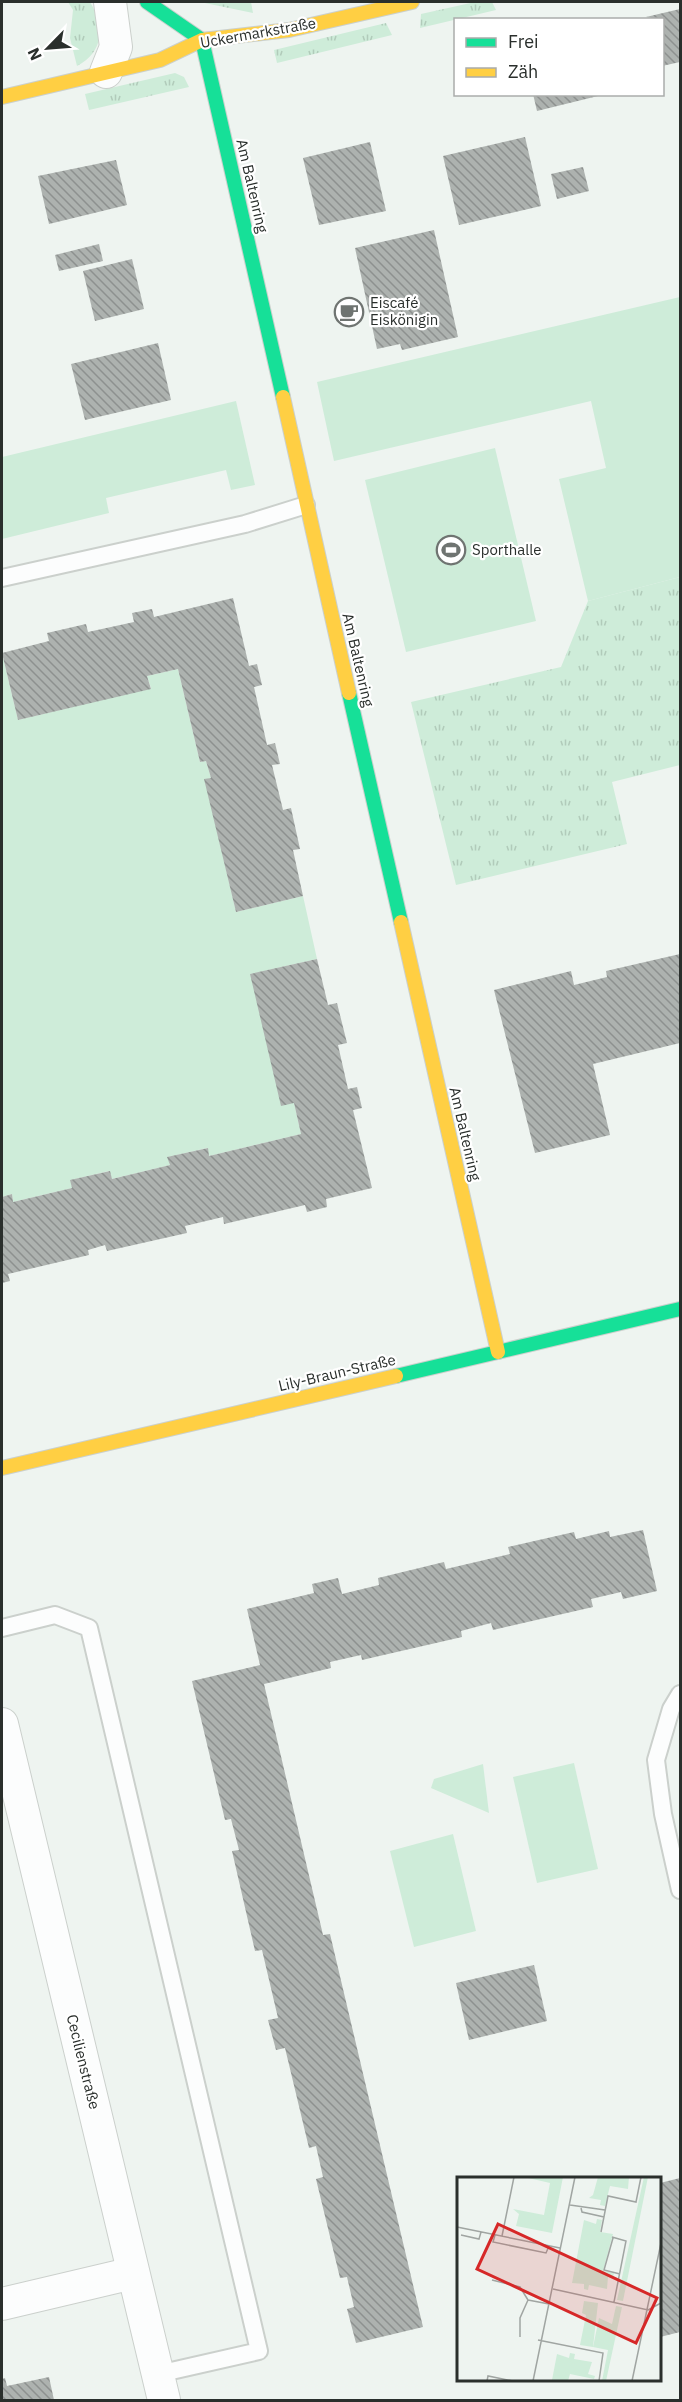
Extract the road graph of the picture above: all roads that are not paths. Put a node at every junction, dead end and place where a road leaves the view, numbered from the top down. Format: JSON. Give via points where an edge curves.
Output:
{"nodes":[{"id":1,"x":110,"y":2,"type":"edge"},
{"id":2,"x":147,"y":2,"type":"edge"},
{"id":3,"x":412,"y":2,"type":"edge"},
{"id":4,"x":202,"y":40,"type":"junction"},
{"id":5,"x":106,"y":72,"type":"junction"},
{"id":6,"x":2,"y":97,"type":"edge"},
{"id":7,"x":306,"y":505,"type":"junction"},
{"id":8,"x":2,"y":578,"type":"edge"},
{"id":9,"x":681,"y":1309,"type":"edge"},
{"id":10,"x":498,"y":1352,"type":"junction"},
{"id":11,"x":2,"y":1468,"type":"edge"},
{"id":12,"x":2,"y":1628,"type":"edge"},
{"id":13,"x":681,"y":1694,"type":"edge"},
{"id":14,"x":2,"y":1724,"type":"edge"},
{"id":15,"x":681,"y":1890,"type":"edge"},
{"id":16,"x":133,"y":2273,"type":"junction"},
{"id":17,"x":2,"y":2304,"type":"edge"},
{"id":18,"x":161,"y":2387,"type":"edge"}],
"edges":[{"from":1,"to":5,"type":"street","via":[[116,47]]},
{"from":2,"to":4,"type":"street"},
{"from":3,"to":4,"type":"street","name":"Uckermarkstraße","via":[[289,30]]},
{"from":4,"to":5,"type":"street","name":"Uckermarkstraße","via":[[160,60]]},
{"from":4,"to":7,"type":"street","name":"Am Baltenring"},
{"from":5,"to":6,"type":"street","name":"Uckermarkstraße"},
{"from":7,"to":8,"type":"lane","via":[[245,524]]},
{"from":7,"to":10,"type":"street","name":"Am Baltenring"},
{"from":9,"to":10,"type":"street","name":"Lily-Braun-Straße"},
{"from":10,"to":11,"type":"street","name":"Lily-Braun-Straße"},
{"from":12,"to":18,"type":"lane","via":[[55,1615],[89,1628],[259,2352]]},
{"from":13,"to":15,"type":"lane","via":[[671,1709],[656,1760],[663,1814]]},
{"from":14,"to":16,"type":"street","name":"Cecilienstraße"},
{"from":16,"to":17,"type":"street"},
{"from":16,"to":18,"type":"street","name":"Cecilienstraße"}]}
